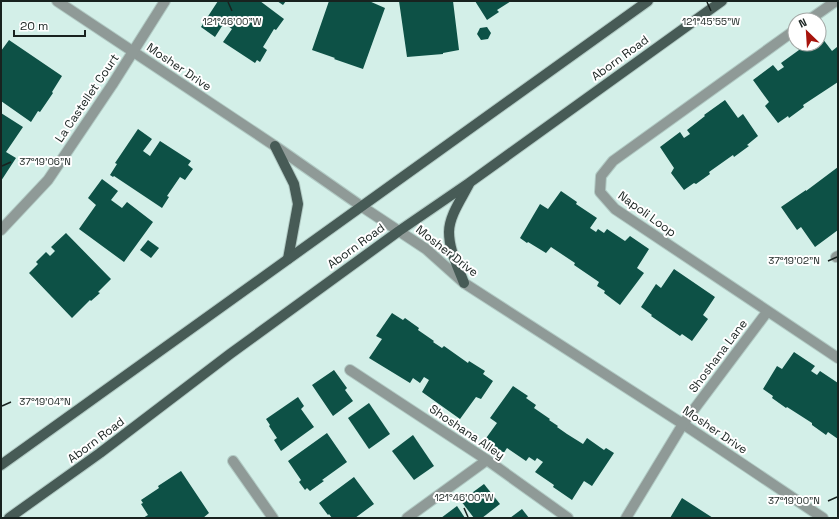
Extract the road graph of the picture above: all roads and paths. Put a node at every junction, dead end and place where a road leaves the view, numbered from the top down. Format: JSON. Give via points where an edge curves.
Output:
{"nodes":[{"id":1,"x":57,"y":1,"type":"edge"},
{"id":2,"x":165,"y":1,"type":"edge"},
{"id":3,"x":648,"y":1,"type":"edge"},
{"id":4,"x":722,"y":1,"type":"edge"},
{"id":5,"x":836,"y":1,"type":"edge"},
{"id":6,"x":820,"y":12,"type":"edge"},
{"id":7,"x":787,"y":36,"type":"edge"},
{"id":8,"x":133,"y":52,"type":"junction"},
{"id":9,"x":275,"y":146,"type":"junction"},
{"id":10,"x":469,"y":183,"type":"junction"},
{"id":11,"x":361,"y":206,"type":"junction"},
{"id":12,"x":1,"y":230,"type":"edge"},
{"id":13,"x":399,"y":231,"type":"junction"},
{"id":14,"x":288,"y":259,"type":"junction"},
{"id":15,"x":464,"y":283,"type":"junction"},
{"id":16,"x":767,"y":312,"type":"junction"},
{"id":17,"x":838,"y":358,"type":"edge"},
{"id":18,"x":350,"y":370,"type":"dead end"},
{"id":19,"x":684,"y":424,"type":"junction"},
{"id":20,"x":486,"y":460,"type":"junction"},
{"id":21,"x":232,"y":461,"type":"dead end"},
{"id":22,"x":1,"y":465,"type":"edge"},
{"id":23,"x":9,"y":518,"type":"edge"},
{"id":24,"x":273,"y":518,"type":"edge"},
{"id":25,"x":407,"y":518,"type":"edge"},
{"id":26,"x":568,"y":518,"type":"edge"},
{"id":27,"x":626,"y":518,"type":"edge"},
{"id":28,"x":823,"y":518,"type":"edge"}],
"edges":[{"from":1,"to":8,"type":"street","name":"Mosher Drive"},
{"from":2,"to":8,"type":"street","name":"La Castellet Court"},
{"from":3,"to":11,"type":"main road"},
{"from":4,"to":10,"type":"main road","name":"Aborn Road"},
{"from":5,"to":6,"type":"street"},
{"from":7,"to":16,"type":"street","name":"Napoli Loop","via":[[613,161],[600,176],[600,192],[615,209]]},
{"from":8,"to":9,"type":"street","name":"Mosher Drive"},
{"from":8,"to":12,"type":"street","name":"La Castellet Court","via":[[48,180]]},
{"from":9,"to":11,"type":"street","name":"Mosher Drive"},
{"from":9,"to":14,"type":"main road","via":[[294,184],[298,204]]},
{"from":10,"to":13,"type":"main road","name":"Aborn Road"},
{"from":10,"to":15,"type":"main road","via":[[449,232],[452,251]]},
{"from":11,"to":13,"type":"street","name":"Mosher Drive"},
{"from":11,"to":14,"type":"main road"},
{"from":13,"to":15,"type":"street","name":"Mosher Drive","via":[[426,249]]},
{"from":13,"to":23,"type":"main road","name":"Aborn Road"},
{"from":14,"to":22,"type":"main road"},
{"from":15,"to":19,"type":"street","name":"Mosher Drive"},
{"from":16,"to":17,"type":"street","name":"Napoli Loop"},
{"from":16,"to":19,"type":"street","name":"Shoshana Lane"},
{"from":18,"to":20,"type":"street","name":"Shoshana Alley"},
{"from":19,"to":27,"type":"street","name":"Shoshana Lane"},
{"from":19,"to":28,"type":"street","name":"Mosher Drive"},
{"from":20,"to":25,"type":"street"},
{"from":20,"to":26,"type":"street","name":"Shoshana Alley"},
{"from":21,"to":24,"type":"street"}]}
